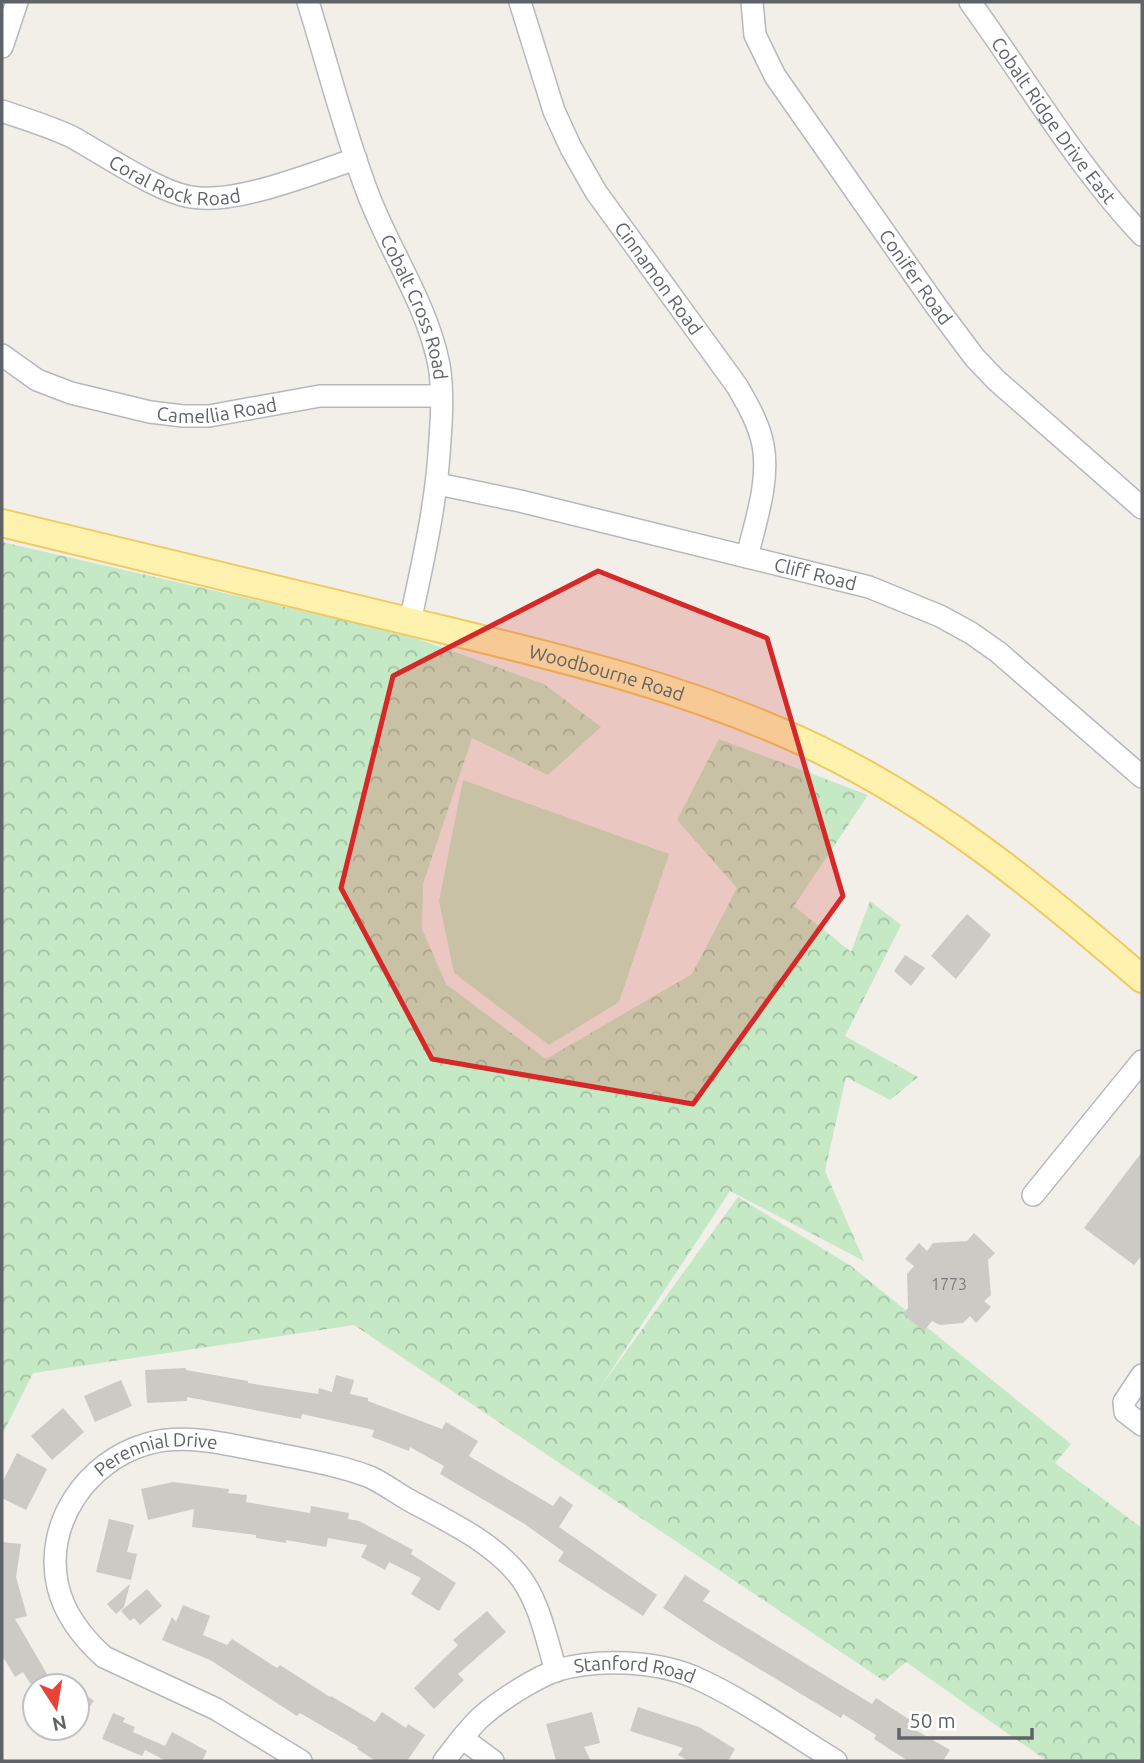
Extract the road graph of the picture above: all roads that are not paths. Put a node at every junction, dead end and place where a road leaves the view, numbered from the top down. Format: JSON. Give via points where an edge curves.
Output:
{"nodes":[{"id":1,"x":17,"y":2,"type":"edge"},
{"id":2,"x":308,"y":2,"type":"edge"},
{"id":3,"x":520,"y":2,"type":"edge"},
{"id":4,"x":752,"y":2,"type":"edge"},
{"id":5,"x":970,"y":2,"type":"edge"},
{"id":6,"x":2,"y":47,"type":"edge"},
{"id":7,"x":2,"y":111,"type":"edge"},
{"id":8,"x":356,"y":159,"type":"junction"},
{"id":9,"x":1142,"y":235,"type":"edge"},
{"id":10,"x":2,"y":355,"type":"edge"},
{"id":11,"x":441,"y":396,"type":"junction"},
{"id":12,"x":438,"y":484,"type":"junction"},
{"id":13,"x":1142,"y":508,"type":"edge"},
{"id":14,"x":2,"y":523,"type":"edge"},
{"id":15,"x":747,"y":558,"type":"junction"},
{"id":16,"x":410,"y":622,"type":"junction"},
{"id":17,"x":1142,"y":777,"type":"edge"},
{"id":18,"x":1142,"y":979,"type":"edge"},
{"id":19,"x":1142,"y":1061,"type":"edge"},
{"id":20,"x":1033,"y":1195,"type":"dead end"},
{"id":21,"x":1142,"y":1376,"type":"edge"},
{"id":22,"x":1142,"y":1425,"type":"edge"},
{"id":23,"x":556,"y":1671,"type":"junction"},
{"id":24,"x":462,"y":1738,"type":"junction"},
{"id":25,"x":301,"y":1761,"type":"edge"},
{"id":26,"x":444,"y":1761,"type":"edge"},
{"id":27,"x":493,"y":1761,"type":"edge"},
{"id":28,"x":836,"y":1761,"type":"edge"}],
"edges":[{"from":1,"to":6,"type":"street"},
{"from":2,"to":8,"type":"street","name":"Cobalt Cross Road"},
{"from":3,"to":15,"type":"street","name":"Cinnamon Road","via":[[554,111],[596,192],[754,416],[765,464]]},
{"from":4,"to":13,"type":"street","name":"Conifer Road","via":[[755,36],[775,76],[951,327],[996,380]]},
{"from":5,"to":9,"type":"street","name":"Cobalt Ridge Drive East","via":[[1078,155]]},
{"from":7,"to":8,"type":"street","name":"Coral Rock Road","via":[[69,136],[191,197],[218,198],[256,190]]},
{"from":8,"to":11,"type":"street","name":"Cobalt Cross Road","via":[[432,336]]},
{"from":10,"to":11,"type":"street","name":"Camellia Road","via":[[37,380],[71,393],[184,416],[209,416],[320,396]]},
{"from":11,"to":12,"type":"street","name":"Cobalt Cross Road"},
{"from":12,"to":15,"type":"street","name":"Cliff Road"},
{"from":12,"to":16,"type":"street","name":"Cobalt Cross Road"},
{"from":14,"to":16,"type":"main road","name":"Woodbourne Road"},
{"from":15,"to":17,"type":"street","name":"Cliff Road","via":[[869,587],[940,615],[998,652]]},
{"from":16,"to":18,"type":"main road","name":"Woodbourne Road","via":[[629,677],[702,700],[817,749],[946,822],[998,859]]},
{"from":19,"to":20,"type":"street"},
{"from":21,"to":22,"type":"street","via":[[1124,1402],[1125,1412]]},
{"from":23,"to":24,"type":"street","name":"Stanford Road","via":[[488,1711]]},
{"from":23,"to":25,"type":"street","name":"Perennial Drive","via":[[539,1615],[518,1574],[486,1545],[375,1479],[331,1464],[190,1439],[147,1444],[102,1466],[74,1498],[57,1543],[58,1585],[74,1624],[104,1657],[216,1709]]},
{"from":23,"to":28,"type":"street","name":"Stanford Road","via":[[634,1663],[681,1673],[723,1691]]},
{"from":24,"to":26,"type":"street","name":"Stanford Road"},
{"from":24,"to":27,"type":"street"}]}
